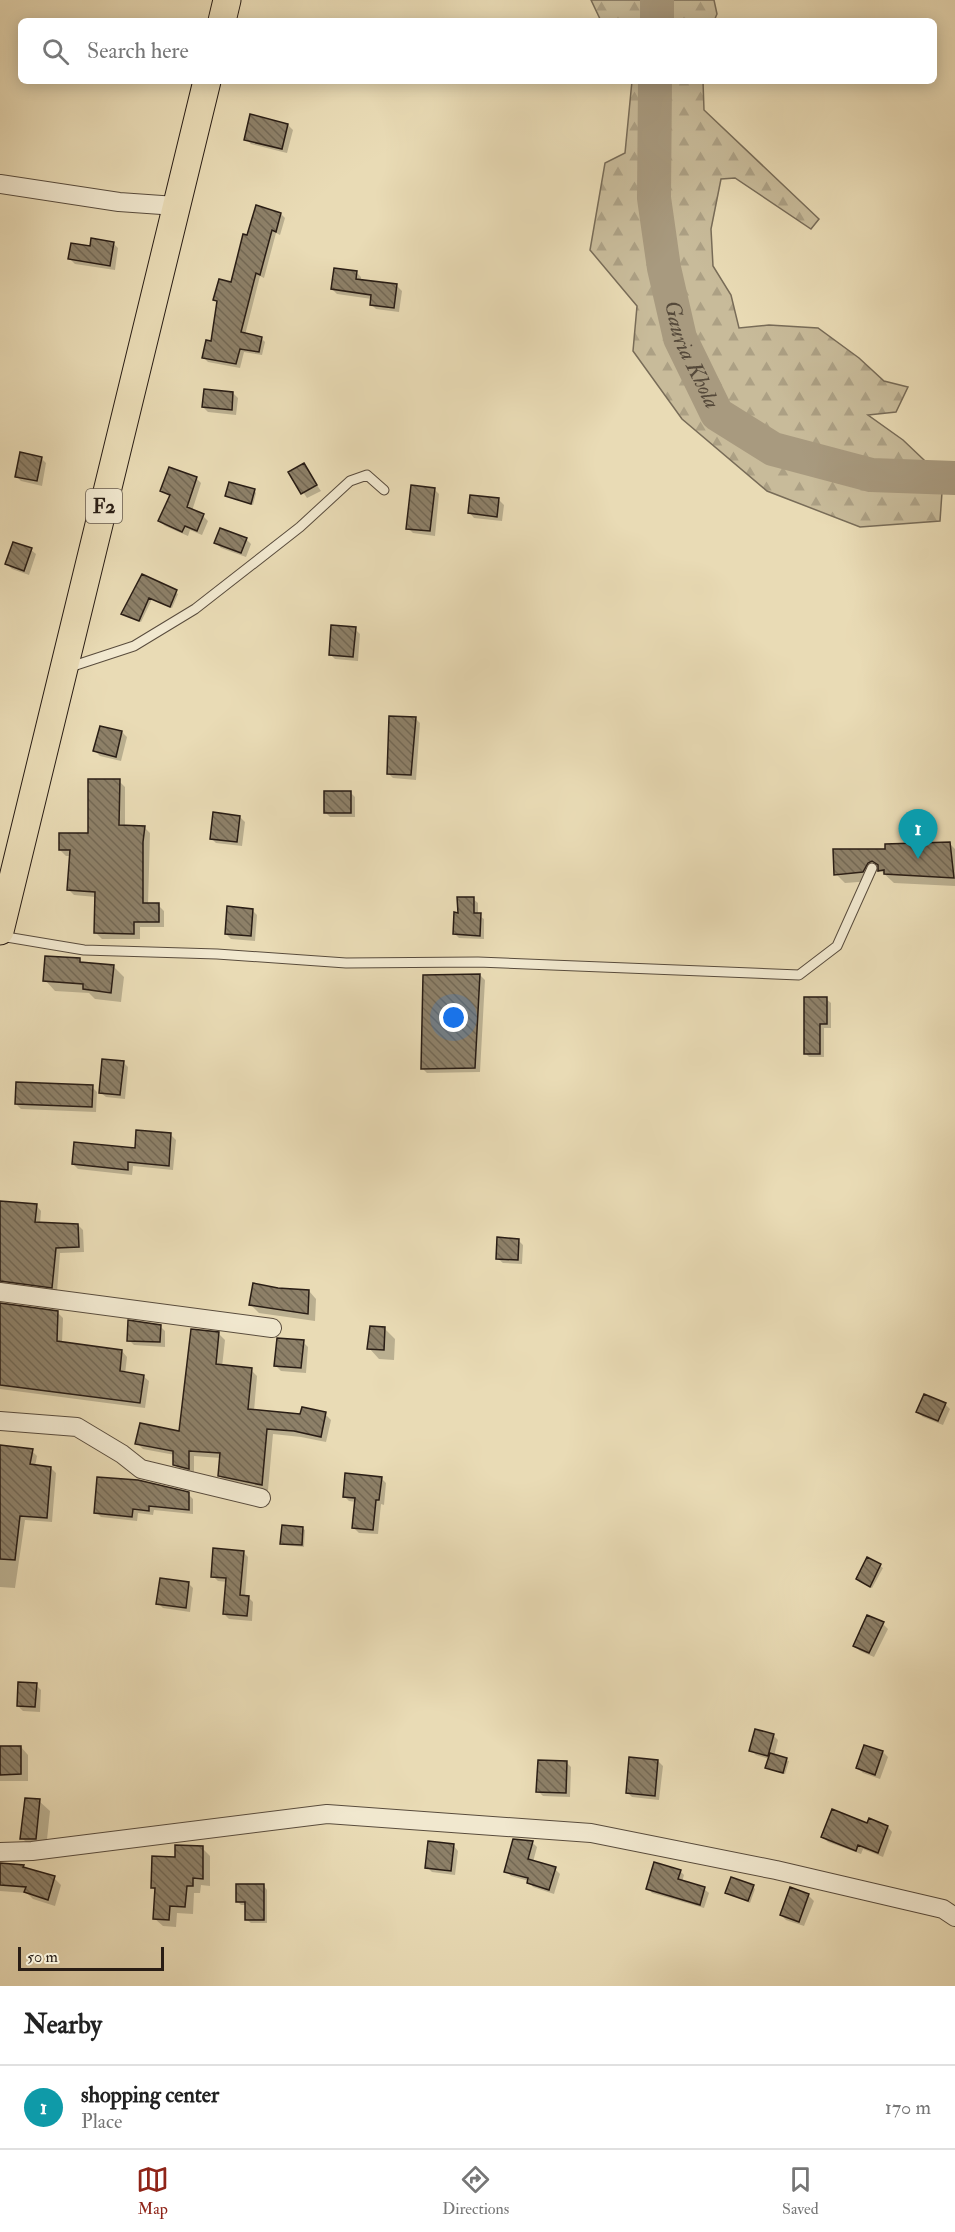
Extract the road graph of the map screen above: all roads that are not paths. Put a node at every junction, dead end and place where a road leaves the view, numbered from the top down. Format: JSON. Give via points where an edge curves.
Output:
{"nodes":[{"id":1,"x":227,"y":0,"type":"edge"},
{"id":2,"x":223,"y":18,"type":"edge"},
{"id":3,"x":206,"y":84,"type":"edge"},
{"id":4,"x":0,"y":184,"type":"edge"},
{"id":5,"x":176,"y":206,"type":"junction"},
{"id":6,"x":384,"y":490,"type":"dead end"},
{"id":7,"x":65,"y":669,"type":"junction"},
{"id":8,"x":872,"y":868,"type":"dead end"},
{"id":9,"x":0,"y":932,"type":"edge"},
{"id":10,"x":0,"y":936,"type":"edge"},
{"id":11,"x":0,"y":1292,"type":"edge"},
{"id":12,"x":272,"y":1328,"type":"dead end"},
{"id":13,"x":0,"y":1421,"type":"edge"},
{"id":14,"x":261,"y":1498,"type":"dead end"},
{"id":15,"x":0,"y":1852,"type":"edge"},
{"id":16,"x":955,"y":1917,"type":"edge"}],
"edges":[{"from":1,"to":2,"type":"main road"},
{"from":3,"to":5,"type":"main road","number":"F2"},
{"from":4,"to":5,"type":"street","via":[[119,202]]},
{"from":5,"to":7,"type":"main road","number":"F2"},
{"from":6,"to":7,"type":"lane","via":[[367,475],[350,481],[300,527],[195,609],[134,646]]},
{"from":7,"to":9,"type":"main road","number":"F2"},
{"from":8,"to":10,"type":"lane","via":[[837,946],[799,975],[478,962],[346,963],[84,950]]},
{"from":11,"to":12,"type":"street"},
{"from":13,"to":14,"type":"street","via":[[77,1428],[141,1469]]},
{"from":15,"to":16,"type":"street","via":[[327,1814],[372,1817],[591,1833],[799,1875],[943,1909]]}]}
